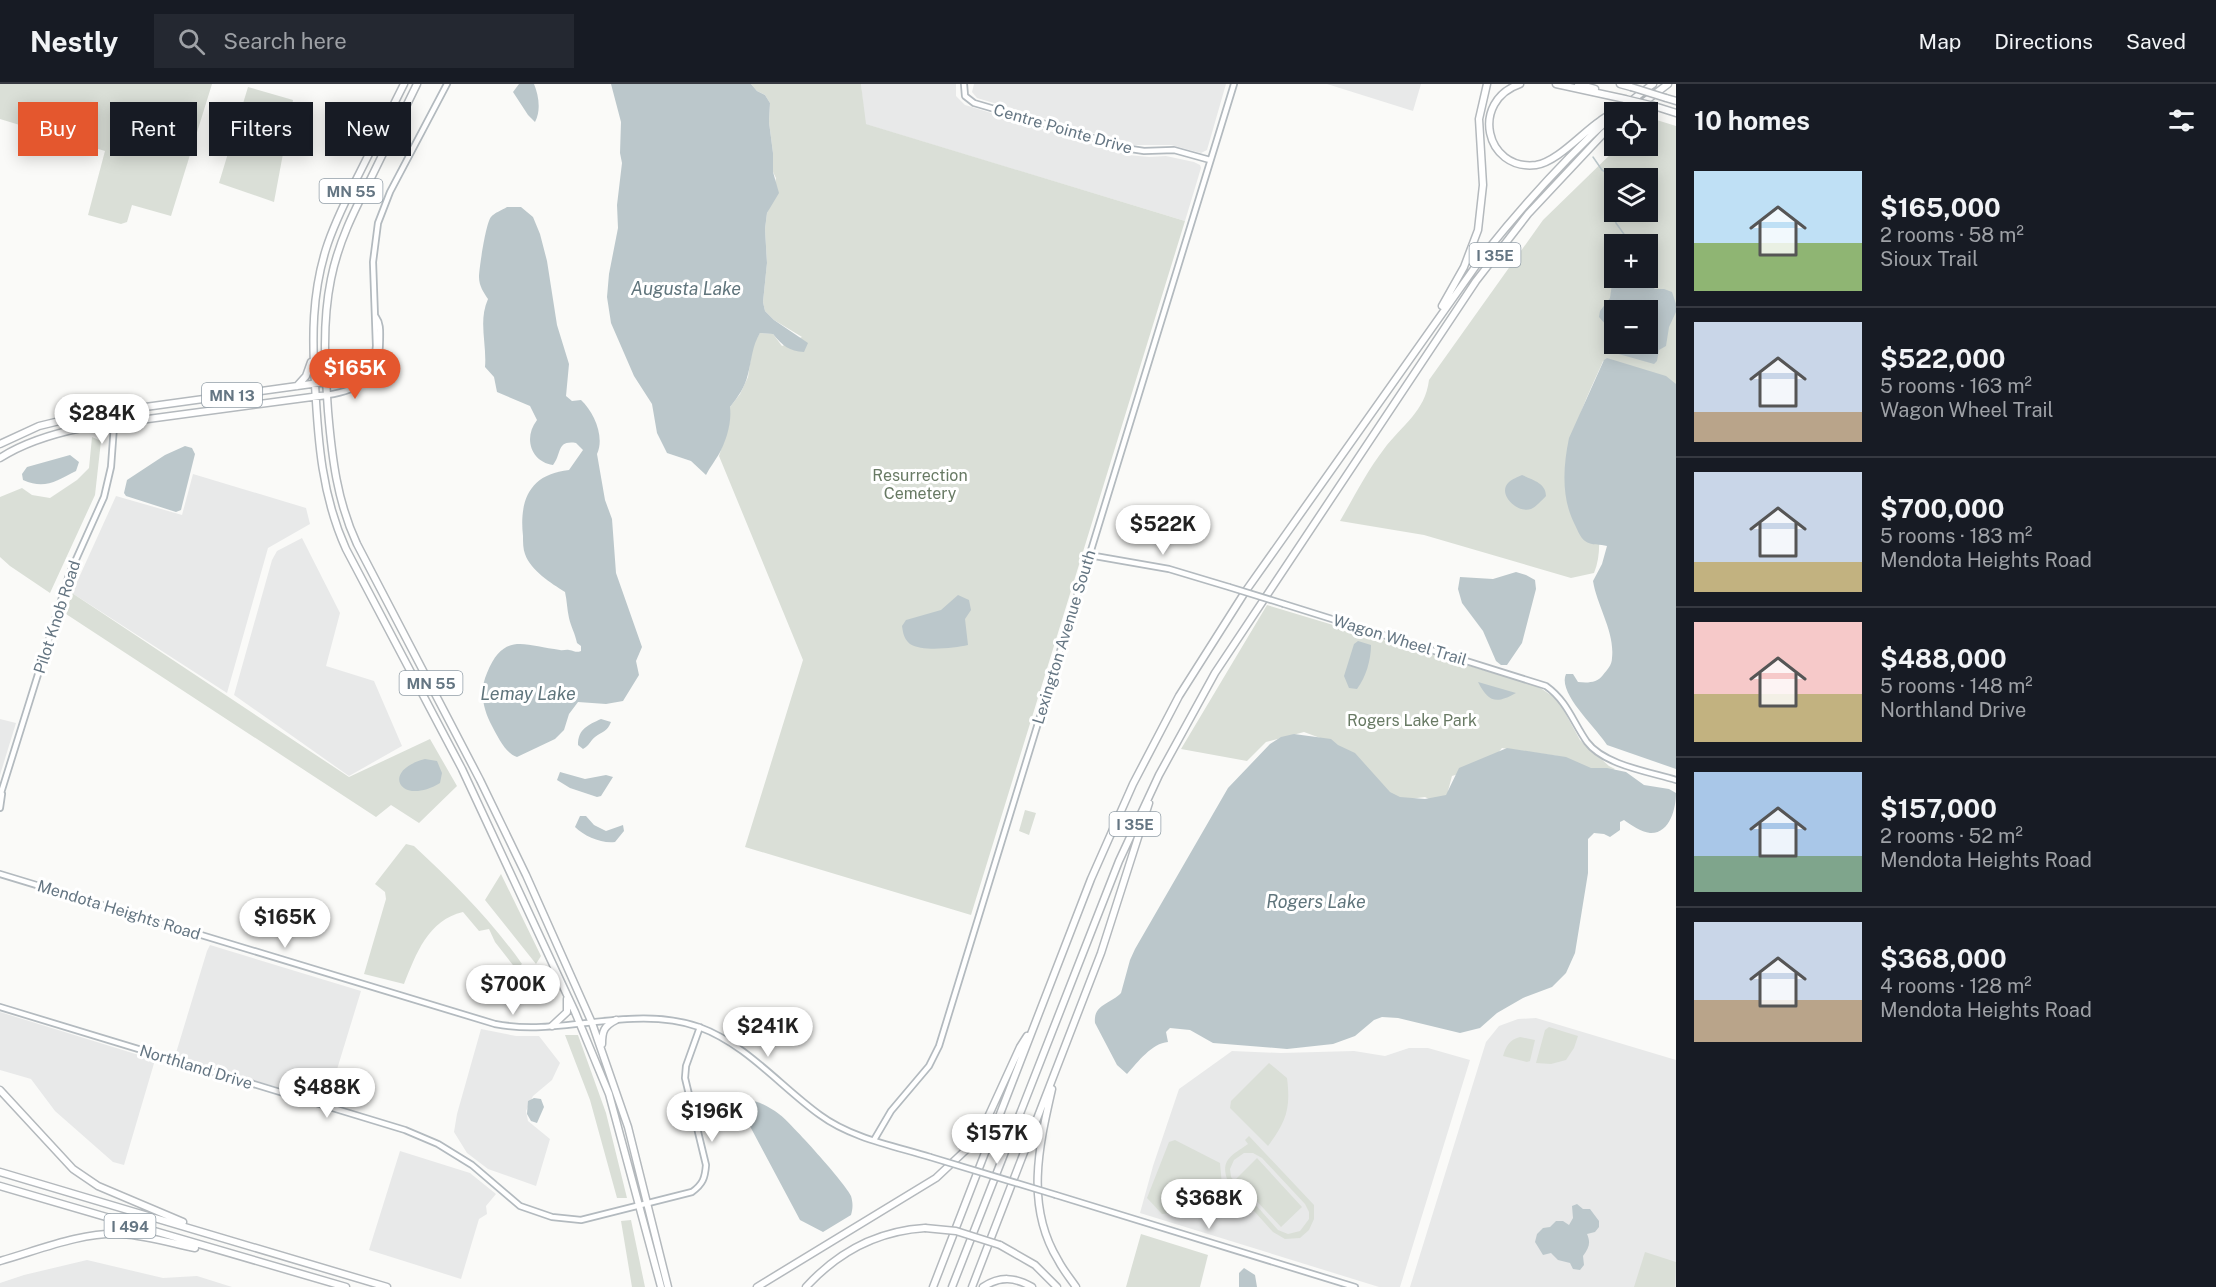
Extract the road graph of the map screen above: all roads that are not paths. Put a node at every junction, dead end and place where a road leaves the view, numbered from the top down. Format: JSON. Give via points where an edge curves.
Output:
{"nodes":[{"id":1,"x":404,"y":84,"type":"edge"},
{"id":2,"x":417,"y":84,"type":"edge"},
{"id":3,"x":447,"y":84,"type":"edge"},
{"id":4,"x":965,"y":84,"type":"edge"},
{"id":5,"x":1233,"y":84,"type":"edge"},
{"id":6,"x":1487,"y":84,"type":"edge"},
{"id":7,"x":1520,"y":84,"type":"edge"},
{"id":8,"x":1556,"y":84,"type":"edge"},
{"id":9,"x":1578,"y":84,"type":"edge"},
{"id":10,"x":1620,"y":84,"type":"edge"},
{"id":11,"x":1653,"y":84,"type":"edge"},
{"id":12,"x":1669,"y":84,"type":"edge"},
{"id":13,"x":1626,"y":99,"type":"junction"},
{"id":14,"x":1676,"y":101,"type":"edge"},
{"id":15,"x":1629,"y":102,"type":"edge"},
{"id":16,"x":1644,"y":102,"type":"edge"},
{"id":17,"x":1676,"y":113,"type":"edge"},
{"id":18,"x":1604,"y":118,"type":"edge"},
{"id":19,"x":1604,"y":123,"type":"edge"},
{"id":20,"x":1604,"y":135,"type":"edge"},
{"id":21,"x":1210,"y":160,"type":"junction"},
{"id":22,"x":376,"y":317,"type":"junction"},
{"id":23,"x":1426,"y":336,"type":"junction"},
{"id":24,"x":313,"y":349,"type":"junction"},
{"id":25,"x":326,"y":382,"type":"junction"},
{"id":26,"x":315,"y":384,"type":"junction"},
{"id":27,"x":295,"y":387,"type":"junction"},
{"id":28,"x":327,"y":395,"type":"junction"},
{"id":29,"x":315,"y":396,"type":"junction"},
{"id":30,"x":115,"y":412,"type":"junction"},
{"id":31,"x":114,"y":423,"type":"junction"},
{"id":32,"x":0,"y":444,"type":"edge"},
{"id":33,"x":0,"y":458,"type":"edge"},
{"id":34,"x":1089,"y":555,"type":"junction"},
{"id":35,"x":1159,"y":775,"type":"junction"},
{"id":36,"x":1676,"y":780,"type":"edge"},
{"id":37,"x":3,"y":789,"type":"junction"},
{"id":38,"x":0,"y":796,"type":"edge"},
{"id":39,"x":0,"y":808,"type":"edge"},
{"id":40,"x":0,"y":874,"type":"edge"},
{"id":41,"x":566,"y":992,"type":"junction"},
{"id":42,"x":0,"y":1007,"type":"edge"},
{"id":43,"x":616,"y":1020,"type":"junction"},
{"id":44,"x":592,"y":1023,"type":"junction"},
{"id":45,"x":580,"y":1024,"type":"junction"},
{"id":46,"x":552,"y":1026,"type":"junction"},
{"id":47,"x":700,"y":1028,"type":"junction"},
{"id":48,"x":1032,"y":1028,"type":"junction"},
{"id":49,"x":1068,"y":1041,"type":"junction"},
{"id":50,"x":602,"y":1048,"type":"junction"},
{"id":51,"x":0,"y":1090,"type":"edge"},
{"id":52,"x":874,"y":1140,"type":"junction"},
{"id":53,"x":0,"y":1172,"type":"edge"},
{"id":54,"x":0,"y":1186,"type":"edge"},
{"id":55,"x":648,"y":1204,"type":"junction"},
{"id":56,"x":639,"y":1206,"type":"junction"},
{"id":57,"x":200,"y":1231,"type":"junction"},
{"id":58,"x":0,"y":1261,"type":"edge"},
{"id":59,"x":261,"y":1262,"type":"junction"},
{"id":60,"x":660,"y":1284,"type":"edge"},
{"id":61,"x":344,"y":1287,"type":"edge"},
{"id":62,"x":387,"y":1287,"type":"edge"},
{"id":63,"x":668,"y":1287,"type":"edge"},
{"id":64,"x":756,"y":1287,"type":"edge"},
{"id":65,"x":806,"y":1287,"type":"edge"},
{"id":66,"x":933,"y":1287,"type":"edge"},
{"id":67,"x":952,"y":1287,"type":"edge"},
{"id":68,"x":972,"y":1287,"type":"edge"},
{"id":69,"x":983,"y":1287,"type":"edge"},
{"id":70,"x":1032,"y":1287,"type":"edge"},
{"id":71,"x":1057,"y":1287,"type":"edge"},
{"id":72,"x":1076,"y":1287,"type":"edge"},
{"id":73,"x":1355,"y":1287,"type":"edge"}],
"edges":[{"from":1,"to":24,"type":"highway","number":"MN 55","via":[[340,213],[327,248],[315,303]]},
{"from":2,"to":25,"type":"highway","number":"MN 55","via":[[336,257],[325,319]]},
{"from":3,"to":22,"type":"street","number":"MN 13","via":[[381,214],[373,262]]},
{"from":4,"to":21,"type":"street","name":"Centre Pointe Drive","via":[[965,96],[974,104],[1131,149],[1174,150]]},
{"from":5,"to":21,"type":"street","name":"Lexington Avenue South"},
{"from":6,"to":23,"type":"highway","via":[[1479,119],[1484,185],[1478,230],[1464,267]]},
{"from":7,"to":18,"type":"highway","via":[[1497,99],[1488,122],[1494,145],[1511,161],[1537,165],[1550,160]]},
{"from":8,"to":13,"type":"highway"},
{"from":9,"to":13,"type":"highway"},
{"from":10,"to":14,"type":"highway","bridge":true},
{"from":11,"to":15,"type":"highway","number":"I 35E"},
{"from":12,"to":16,"type":"highway"},
{"from":13,"to":17,"type":"highway","bridge":true},
{"from":19,"to":23,"type":"highway","number":"I 35E","via":[[1522,206]]},
{"from":20,"to":35,"type":"highway","number":"I 35E","via":[[1528,214],[1476,281],[1215,673]]},
{"from":21,"to":34,"type":"street","name":"Lexington Avenue South"},
{"from":22,"to":25,"type":"street","number":"MN 13","via":[[376,349],[368,368],[357,377]]},
{"from":22,"to":28,"type":"street","number":"MN 13","via":[[380,322],[380,356],[375,368],[360,385]]},
{"from":23,"to":48,"type":"highway","number":"I 35E","via":[[1245,592],[1179,696],[1133,784]]},
{"from":24,"to":26,"type":"highway","number":"MN 55"},
{"from":24,"to":27,"type":"highway","via":[[308,372]]},
{"from":25,"to":26,"type":"highway","number":"MN 13"},
{"from":25,"to":28,"type":"highway","number":"MN 55"},
{"from":26,"to":27,"type":"highway","number":"MN 13"},
{"from":26,"to":29,"type":"highway","number":"MN 55"},
{"from":27,"to":30,"type":"highway","number":"MN 13"},
{"from":28,"to":29,"type":"highway","number":"MN 13"},
{"from":28,"to":44,"type":"highway","number":"MN 55","via":[[334,472],[353,535],[488,795]]},
{"from":29,"to":31,"type":"highway","number":"MN 13"},
{"from":29,"to":41,"type":"highway","number":"MN 55","via":[[322,474],[342,539],[473,790]]},
{"from":30,"to":31,"type":"street","name":"Pilot Knob Road"},
{"from":30,"to":32,"type":"highway","number":"MN 13","via":[[39,426]]},
{"from":31,"to":33,"type":"highway","number":"MN 13","via":[[51,435]]},
{"from":31,"to":37,"type":"street","name":"Pilot Knob Road","via":[[104,497],[66,583]]},
{"from":34,"to":36,"type":"street","name":"Wagon Wheel Trail","bridge":true,"via":[[1169,569],[1546,686],[1566,706],[1587,742],[1602,755]]},
{"from":34,"to":52,"type":"street","name":"Lexington Avenue South","via":[[939,1046],[930,1065],[891,1111]]},
{"from":35,"to":49,"type":"highway"},
{"from":35,"to":67,"type":"highway","number":"I 35E","via":[[1119,861]]},
{"from":37,"to":38,"type":"street","name":"Pilot Knob Road"},
{"from":37,"to":39,"type":"street","name":"Pilot Knob Road"},
{"from":40,"to":46,"type":"street","name":"Mendota Heights Road","via":[[495,1024]]},
{"from":41,"to":45,"type":"highway","number":"MN 55"},
{"from":41,"to":46,"type":"highway","via":[[567,1012]]},
{"from":42,"to":56,"type":"street","name":"Northland Drive","via":[[405,1130],[472,1165],[520,1206],[552,1217],[581,1220]]},
{"from":43,"to":44,"type":"street","name":"Mendota Heights Road"},
{"from":43,"to":47,"type":"street","name":"Mendota Heights Road","via":[[675,1020]]},
{"from":43,"to":50,"type":"highway","via":[[604,1028]]},
{"from":44,"to":45,"type":"street","name":"Mendota Heights Road"},
{"from":44,"to":50,"type":"highway","number":"MN 55"},
{"from":45,"to":46,"type":"street","name":"Mendota Heights Road"},
{"from":45,"to":56,"type":"highway","number":"MN 55","via":[[609,1094]]},
{"from":47,"to":52,"type":"street","name":"Mendota Heights Road","via":[[726,1040],[821,1116]]},
{"from":47,"to":55,"type":"street","name":"Northland Drive","via":[[685,1078],[706,1165],[705,1178],[692,1192]]},
{"from":48,"to":64,"type":"highway","via":[[988,1118],[969,1147],[936,1178]]},
{"from":48,"to":66,"type":"highway","number":"I 35E"},
{"from":49,"to":68,"type":"highway"},
{"from":49,"to":72,"type":"highway","via":[[1052,1090],[1036,1173],[1044,1229],[1057,1259]]},
{"from":50,"to":55,"type":"highway","number":"MN 55"},
{"from":51,"to":57,"type":"highway","via":[[58,1155],[90,1180]]},
{"from":52,"to":73,"type":"street","name":"Mendota Heights Road","bridge":true},
{"from":53,"to":57,"type":"highway","number":"I 494"},
{"from":54,"to":59,"type":"highway","number":"I 494"},
{"from":55,"to":56,"type":"street","name":"Northland Drive"},
{"from":55,"to":63,"type":"highway","number":"MN 55"},
{"from":56,"to":60,"type":"highway","number":"MN 55"},
{"from":57,"to":62,"type":"highway","number":"I 494"},
{"from":58,"to":59,"type":"highway","via":[[80,1238],[122,1234]]},
{"from":59,"to":61,"type":"highway","number":"I 494"},
{"from":65,"to":71,"type":"highway","bridge":true,"via":[[838,1257],[861,1243],[884,1234],[925,1228],[968,1234],[1000,1245],[1035,1265]]},
{"from":69,"to":70,"type":"highway","via":[[1006,1278]]}]}
